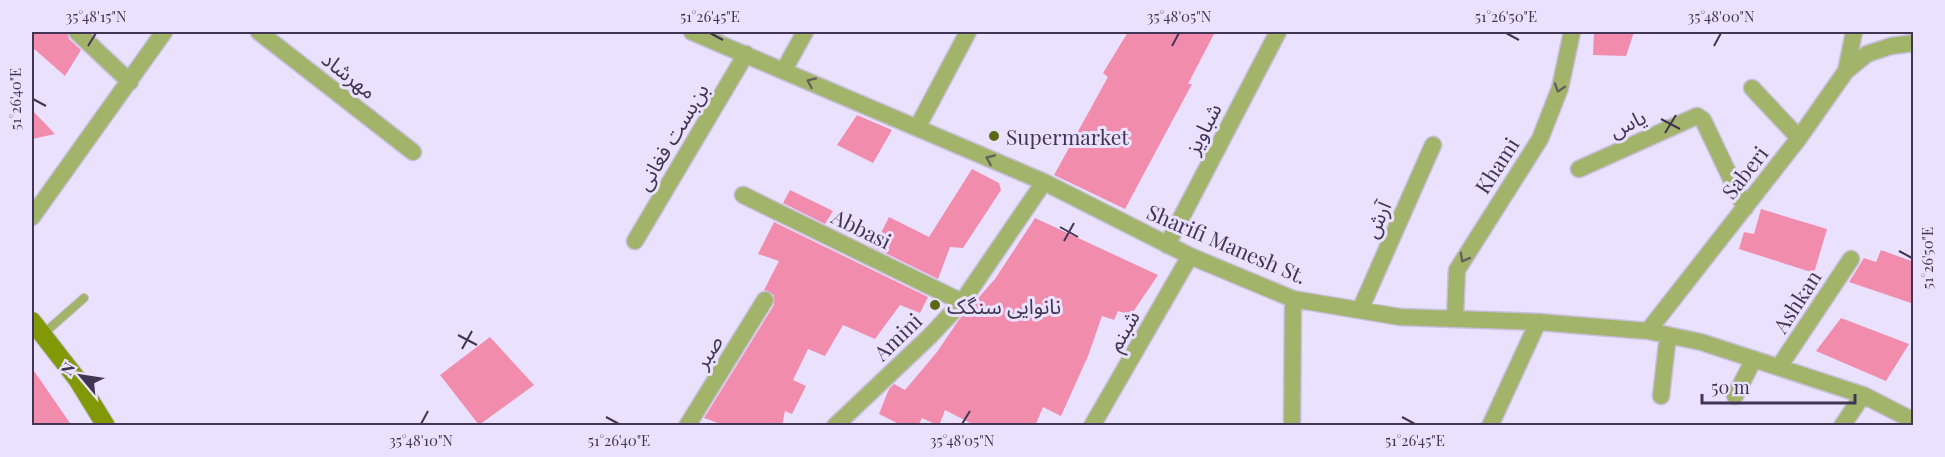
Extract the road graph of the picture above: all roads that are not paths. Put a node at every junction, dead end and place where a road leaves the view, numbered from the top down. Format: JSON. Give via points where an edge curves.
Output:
{"nodes":[{"id":1,"x":77,"y":32,"type":"edge"},
{"id":2,"x":164,"y":32,"type":"edge"},
{"id":3,"x":259,"y":32,"type":"edge"},
{"id":4,"x":692,"y":32,"type":"edge"},
{"id":5,"x":805,"y":32,"type":"edge"},
{"id":6,"x":968,"y":32,"type":"edge"},
{"id":7,"x":1278,"y":32,"type":"edge"},
{"id":8,"x":1572,"y":32,"type":"edge"},
{"id":9,"x":1854,"y":32,"type":"edge"},
{"id":10,"x":1914,"y":43,"type":"edge"},
{"id":11,"x":746,"y":54,"type":"junction"},
{"id":12,"x":784,"y":70,"type":"junction"},
{"id":13,"x":1846,"y":71,"type":"junction"},
{"id":14,"x":130,"y":82,"type":"junction"},
{"id":15,"x":1752,"y":88,"type":"dead end"},
{"id":16,"x":917,"y":128,"type":"junction"},
{"id":17,"x":1798,"y":138,"type":"junction"},
{"id":18,"x":1433,"y":145,"type":"dead end"},
{"id":19,"x":413,"y":152,"type":"dead end"},
{"id":20,"x":1579,"y":169,"type":"dead end"},
{"id":21,"x":1044,"y":182,"type":"junction"},
{"id":22,"x":743,"y":195,"type":"dead end"},
{"id":23,"x":1745,"y":208,"type":"junction"},
{"id":24,"x":32,"y":218,"type":"edge"},
{"id":25,"x":635,"y":241,"type":"dead end"},
{"id":26,"x":1167,"y":245,"type":"junction"},
{"id":27,"x":1190,"y":256,"type":"junction"},
{"id":28,"x":1851,"y":259,"type":"dead end"},
{"id":29,"x":84,"y":298,"type":"dead end"},
{"id":30,"x":1293,"y":299,"type":"junction"},
{"id":31,"x":765,"y":300,"type":"dead end"},
{"id":32,"x":962,"y":302,"type":"junction"},
{"id":33,"x":1360,"y":310,"type":"junction"},
{"id":34,"x":1455,"y":318,"type":"junction"},
{"id":35,"x":1538,"y":322,"type":"junction"},
{"id":36,"x":37,"y":328,"type":"edge"},
{"id":37,"x":1648,"y":331,"type":"junction"},
{"id":38,"x":1668,"y":335,"type":"junction"},
{"id":39,"x":1754,"y":359,"type":"junction"},
{"id":40,"x":1779,"y":367,"type":"junction"},
{"id":41,"x":1863,"y":395,"type":"junction"},
{"id":42,"x":1661,"y":396,"type":"dead end"},
{"id":43,"x":1735,"y":396,"type":"dead end"},
{"id":44,"x":1914,"y":421,"type":"edge"},
{"id":45,"x":106,"y":426,"type":"edge"},
{"id":46,"x":687,"y":426,"type":"edge"},
{"id":47,"x":835,"y":426,"type":"edge"},
{"id":48,"x":1092,"y":426,"type":"edge"},
{"id":49,"x":1292,"y":426,"type":"edge"},
{"id":50,"x":1490,"y":426,"type":"edge"},
{"id":51,"x":1842,"y":426,"type":"edge"}],
"edges":[{"from":1,"to":14,"type":"street"},
{"from":2,"to":14,"type":"street"},
{"from":3,"to":19,"type":"street","name":"مهرشاد"},
{"from":4,"to":11,"type":"street","name":"Sharifi Manesh St."},
{"from":5,"to":12,"type":"street"},
{"from":6,"to":16,"type":"street"},
{"from":7,"to":26,"type":"street","name":"شباویز"},
{"from":8,"to":34,"type":"street","name":"Khami","one_way":true,"via":[[1560,88],[1540,139],[1457,270]]},
{"from":9,"to":13,"type":"street","name":"Saberi"},
{"from":10,"to":13,"type":"street","via":[[1867,54]]},
{"from":11,"to":12,"type":"street","name":"Sharifi Manesh St."},
{"from":11,"to":25,"type":"street","name":"بن‌بست فغانی"},
{"from":16,"to":12,"type":"street","name":"Sharifi Manesh St.","one_way":true},
{"from":13,"to":17,"type":"street","name":"Saberi"},
{"from":14,"to":24,"type":"street"},
{"from":15,"to":17,"type":"street"},
{"from":21,"to":16,"type":"street","name":"Sharifi Manesh St.","one_way":true},
{"from":17,"to":23,"type":"street","name":"Saberi"},
{"from":18,"to":33,"type":"street","name":"آرش"},
{"from":20,"to":23,"type":"street","name":"یاس","via":[[1697,116],[1703,120]]},
{"from":21,"to":26,"type":"street","name":"Sharifi Manesh St."},
{"from":21,"to":32,"type":"street","name":"Amini"},
{"from":22,"to":32,"type":"street","name":"Abbasi"},
{"from":23,"to":37,"type":"street","name":"Saberi"},
{"from":26,"to":27,"type":"street","name":"Sharifi Manesh St."},
{"from":27,"to":30,"type":"street","name":"Sharifi Manesh St."},
{"from":27,"to":48,"type":"street","name":"شبنم"},
{"from":28,"to":40,"type":"street","name":"Ashkan"},
{"from":29,"to":36,"type":"lane"},
{"from":30,"to":33,"type":"street","name":"Sharifi Manesh St."},
{"from":30,"to":49,"type":"street"},
{"from":31,"to":46,"type":"street","name":"صبر"},
{"from":32,"to":47,"type":"street","name":"Amini"},
{"from":33,"to":34,"type":"street","name":"Sharifi Manesh St.","via":[[1400,317]]},
{"from":34,"to":35,"type":"street","name":"Sharifi Manesh St."},
{"from":35,"to":37,"type":"street","name":"Sharifi Manesh St."},
{"from":35,"to":50,"type":"street"},
{"from":36,"to":45,"type":"main road","via":[[77,379]]},
{"from":37,"to":38,"type":"street","name":"Sharifi Manesh St."},
{"from":38,"to":39,"type":"street","name":"Sharifi Manesh St."},
{"from":38,"to":42,"type":"street"},
{"from":39,"to":40,"type":"street","name":"Sharifi Manesh St."},
{"from":39,"to":43,"type":"street"},
{"from":40,"to":41,"type":"street","name":"Sharifi Manesh St."},
{"from":41,"to":44,"type":"street","name":"Sharifi Manesh St."},
{"from":41,"to":51,"type":"street"}]}
